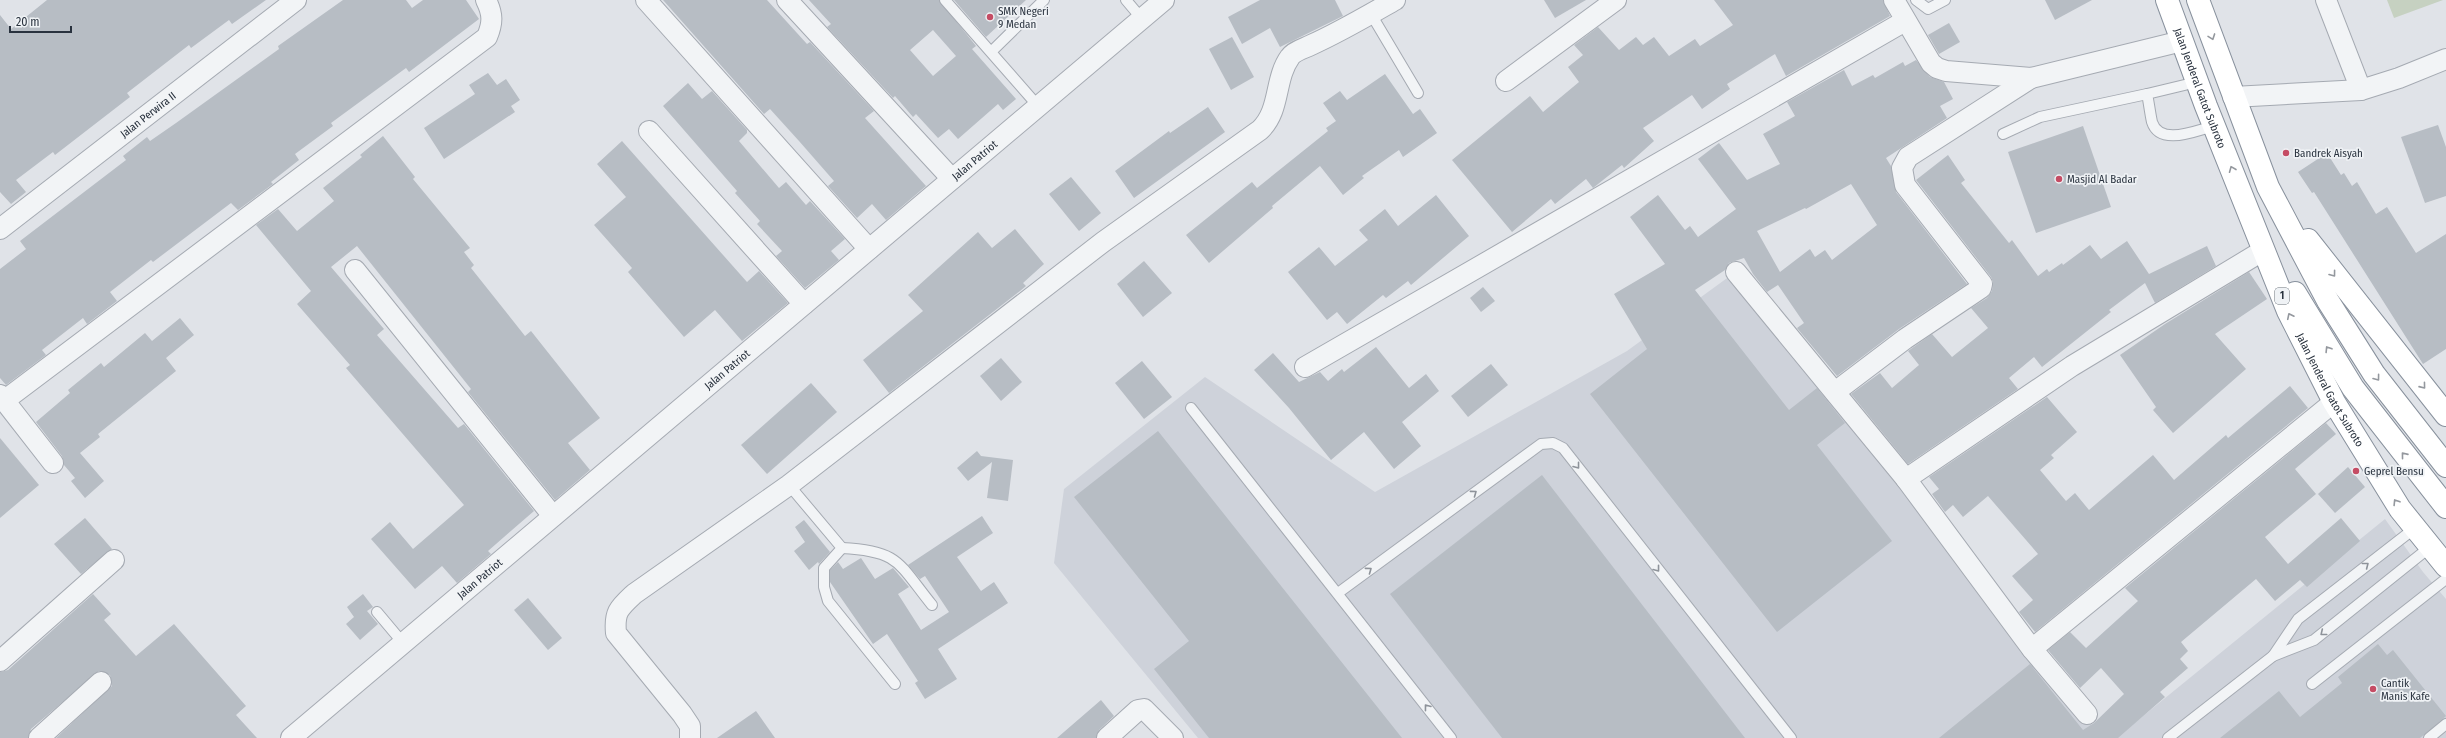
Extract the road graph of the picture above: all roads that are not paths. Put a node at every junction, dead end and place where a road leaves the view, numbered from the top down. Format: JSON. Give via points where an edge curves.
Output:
{"nodes":[{"id":1,"x":296,"y":0,"type":"edge"},
{"id":2,"x":486,"y":0,"type":"edge"},
{"id":3,"x":646,"y":0,"type":"edge"},
{"id":4,"x":787,"y":0,"type":"edge"},
{"id":5,"x":945,"y":0,"type":"edge"},
{"id":6,"x":1044,"y":0,"type":"edge"},
{"id":7,"x":1126,"y":0,"type":"edge"},
{"id":8,"x":1164,"y":0,"type":"edge"},
{"id":9,"x":1395,"y":0,"type":"edge"},
{"id":10,"x":1616,"y":0,"type":"edge"},
{"id":11,"x":1894,"y":0,"type":"edge"},
{"id":12,"x":1916,"y":0,"type":"edge"},
{"id":13,"x":1945,"y":0,"type":"edge"},
{"id":14,"x":2167,"y":0,"type":"edge"},
{"id":15,"x":2198,"y":0,"type":"edge"},
{"id":16,"x":2326,"y":0,"type":"edge"},
{"id":17,"x":1371,"y":14,"type":"junction"},
{"id":18,"x":1142,"y":19,"type":"junction"},
{"id":19,"x":1905,"y":21,"type":"junction"},
{"id":20,"x":2182,"y":41,"type":"junction"},
{"id":21,"x":992,"y":51,"type":"junction"},
{"id":22,"x":2446,"y":59,"type":"edge"},
{"id":23,"x":2031,"y":78,"type":"junction"},
{"id":24,"x":1506,"y":81,"type":"dead end"},
{"id":25,"x":2197,"y":82,"type":"junction"},
{"id":26,"x":2361,"y":90,"type":"junction"},
{"id":27,"x":1418,"y":93,"type":"dead end"},
{"id":28,"x":2147,"y":94,"type":"junction"},
{"id":29,"x":2233,"y":97,"type":"junction"},
{"id":30,"x":1038,"y":106,"type":"junction"},
{"id":31,"x":2214,"y":126,"type":"junction"},
{"id":32,"x":649,"y":131,"type":"dead end"},
{"id":33,"x":2003,"y":134,"type":"dead end"},
{"id":34,"x":952,"y":179,"type":"junction"},
{"id":35,"x":2268,"y":187,"type":"junction"},
{"id":36,"x":2244,"y":198,"type":"junction"},
{"id":37,"x":0,"y":229,"type":"edge"},
{"id":38,"x":869,"y":249,"type":"junction"},
{"id":39,"x":2264,"y":250,"type":"junction"},
{"id":40,"x":355,"y":270,"type":"dead end"},
{"id":41,"x":1736,"y":272,"type":"dead end"},
{"id":42,"x":804,"y":304,"type":"junction"},
{"id":43,"x":1305,"y":367,"type":"dead end"},
{"id":44,"x":1835,"y":392,"type":"junction"},
{"id":45,"x":2,"y":398,"type":"edge"},
{"id":46,"x":2334,"y":402,"type":"junction"},
{"id":47,"x":1191,"y":408,"type":"dead end"},
{"id":48,"x":2446,"y":415,"type":"edge"},
{"id":49,"x":53,"y":463,"type":"dead end"},
{"id":50,"x":2446,"y":466,"type":"edge"},
{"id":51,"x":1906,"y":479,"type":"junction"},
{"id":52,"x":789,"y":485,"type":"junction"},
{"id":53,"x":2446,"y":507,"type":"edge"},
{"id":54,"x":553,"y":516,"type":"junction"},
{"id":55,"x":2415,"y":528,"type":"junction"},
{"id":56,"x":2430,"y":547,"type":"junction"},
{"id":57,"x":842,"y":548,"type":"junction"},
{"id":58,"x":114,"y":560,"type":"dead end"},
{"id":59,"x":2446,"y":566,"type":"edge"},
{"id":60,"x":2446,"y":579,"type":"edge"},
{"id":61,"x":1338,"y":594,"type":"junction"},
{"id":62,"x":932,"y":605,"type":"dead end"},
{"id":63,"x":378,"y":612,"type":"dead end"},
{"id":64,"x":403,"y":643,"type":"junction"},
{"id":65,"x":2032,"y":649,"type":"junction"},
{"id":66,"x":2272,"y":656,"type":"junction"},
{"id":67,"x":0,"y":661,"type":"edge"},
{"id":68,"x":100,"y":682,"type":"dead end"},
{"id":69,"x":894,"y":684,"type":"dead end"},
{"id":70,"x":2312,"y":684,"type":"dead end"},
{"id":71,"x":2087,"y":714,"type":"dead end"},
{"id":72,"x":2446,"y":724,"type":"edge"},
{"id":73,"x":39,"y":738,"type":"edge"},
{"id":74,"x":290,"y":738,"type":"edge"},
{"id":75,"x":690,"y":738,"type":"edge"},
{"id":76,"x":1107,"y":738,"type":"edge"},
{"id":77,"x":1173,"y":738,"type":"edge"},
{"id":78,"x":1451,"y":738,"type":"edge"},
{"id":79,"x":1791,"y":738,"type":"edge"},
{"id":80,"x":2168,"y":738,"type":"edge"},
{"id":81,"x":2429,"y":738,"type":"edge"}],
"edges":[{"from":1,"to":37,"type":"street","name":"Jalan Perwira II"},
{"from":2,"to":45,"type":"street","via":[[491,12],[492,25],[487,37]]},
{"from":3,"to":38,"type":"street"},
{"from":4,"to":34,"type":"street"},
{"from":5,"to":21,"type":"lane"},
{"from":6,"to":21,"type":"lane"},
{"from":7,"to":18,"type":"lane"},
{"from":8,"to":18,"type":"street","name":"Jalan Patriot"},
{"from":9,"to":17,"type":"street"},
{"from":10,"to":24,"type":"street"},
{"from":11,"to":19,"type":"street"},
{"from":12,"to":13,"type":"lane","via":[[1928,9]]},
{"from":14,"to":20,"type":"highway","name":"Jalan Jenderal Gatot Subroto","number":"1"},
{"from":15,"to":29,"type":"highway","one_way":true},
{"from":16,"to":26,"type":"street"},
{"from":17,"to":27,"type":"lane"},
{"from":17,"to":52,"type":"street","via":[[1291,55],[1283,68],[1273,111],[1260,130],[1103,242]]},
{"from":18,"to":30,"type":"street","name":"Jalan Patriot"},
{"from":19,"to":23,"type":"street","via":[[1931,63],[1937,68]]},
{"from":19,"to":43,"type":"street"},
{"from":20,"to":23,"type":"street"},
{"from":20,"to":25,"type":"highway","name":"Jalan Jenderal Gatot Subroto","number":"1"},
{"from":21,"to":30,"type":"lane"},
{"from":22,"to":26,"type":"street","via":[[2400,78]]},
{"from":23,"to":44,"type":"street","via":[[1908,157],[1902,168],[1905,185],[1982,284],[1981,288],[1905,339]]},
{"from":25,"to":28,"type":"lane"},
{"from":25,"to":31,"type":"highway","name":"Jalan Jenderal Gatot Subroto","number":"1"},
{"from":26,"to":29,"type":"street"},
{"from":28,"to":31,"type":"lane","via":[[2152,122],[2164,135]]},
{"from":28,"to":33,"type":"lane","via":[[2040,117]]},
{"from":29,"to":35,"type":"highway"},
{"from":30,"to":34,"type":"street","name":"Jalan Patriot"},
{"from":36,"to":31,"type":"highway","name":"Jalan Jenderal Gatot Subroto","number":"1","one_way":true},
{"from":32,"to":42,"type":"street"},
{"from":34,"to":38,"type":"street","name":"Jalan Patriot"},
{"from":35,"to":48,"type":"highway","one_way":true,"via":[[2353,300]]},
{"from":35,"to":50,"type":"highway","one_way":true,"via":[[2328,301],[2374,374]]},
{"from":36,"to":39,"type":"highway","name":"Jalan Jenderal Gatot Subroto","number":"1"},
{"from":53,"to":36,"type":"highway","name":"Jalan Jenderal Gatot Subroto","number":"1","one_way":true,"via":[[2353,388],[2306,314]]},
{"from":38,"to":42,"type":"street","name":"Jalan Patriot"},
{"from":46,"to":39,"type":"highway","name":"Jalan Jenderal Gatot Subroto","number":"1","one_way":true,"via":[[2288,311]]},
{"from":39,"to":51,"type":"street","via":[[2072,366]]},
{"from":40,"to":54,"type":"street"},
{"from":41,"to":44,"type":"street"},
{"from":42,"to":54,"type":"street","name":"Jalan Patriot"},
{"from":44,"to":51,"type":"street"},
{"from":45,"to":49,"type":"street"},
{"from":55,"to":46,"type":"highway","name":"Jalan Jenderal Gatot Subroto","number":"1","one_way":true,"via":[[2400,509]]},
{"from":46,"to":65,"type":"street"},
{"from":47,"to":61,"type":"lane"},
{"from":51,"to":65,"type":"street"},
{"from":52,"to":57,"type":"lane"},
{"from":52,"to":75,"type":"street","via":[[634,594],[619,608],[615,619],[616,633],[682,714],[690,726]]},
{"from":54,"to":64,"type":"street","name":"Jalan Patriot"},
{"from":55,"to":56,"type":"highway","name":"Jalan Jenderal Gatot Subroto","number":"1"},
{"from":66,"to":55,"type":"lane","one_way":true,"via":[[2298,618]]},
{"from":56,"to":59,"type":"highway","name":"Jalan Jenderal Gatot Subroto","number":"1"},
{"from":56,"to":66,"type":"lane","one_way":true,"via":[[2314,640]]},
{"from":57,"to":62,"type":"lane","via":[[871,549],[890,556]]},
{"from":57,"to":69,"type":"lane","via":[[824,568],[824,587],[828,601]]},
{"from":58,"to":67,"type":"street"},
{"from":60,"to":70,"type":"lane"},
{"from":78,"to":61,"type":"lane","one_way":true},
{"from":61,"to":79,"type":"lane","one_way":true,"via":[[1541,444],[1553,443],[1563,448]]},
{"from":63,"to":64,"type":"lane"},
{"from":64,"to":74,"type":"street","name":"Jalan Patriot"},
{"from":65,"to":71,"type":"street"},
{"from":66,"to":80,"type":"lane"},
{"from":68,"to":73,"type":"street"},
{"from":72,"to":81,"type":"lane"},
{"from":76,"to":77,"type":"street","via":[[1140,709],[1148,712]]}]}
